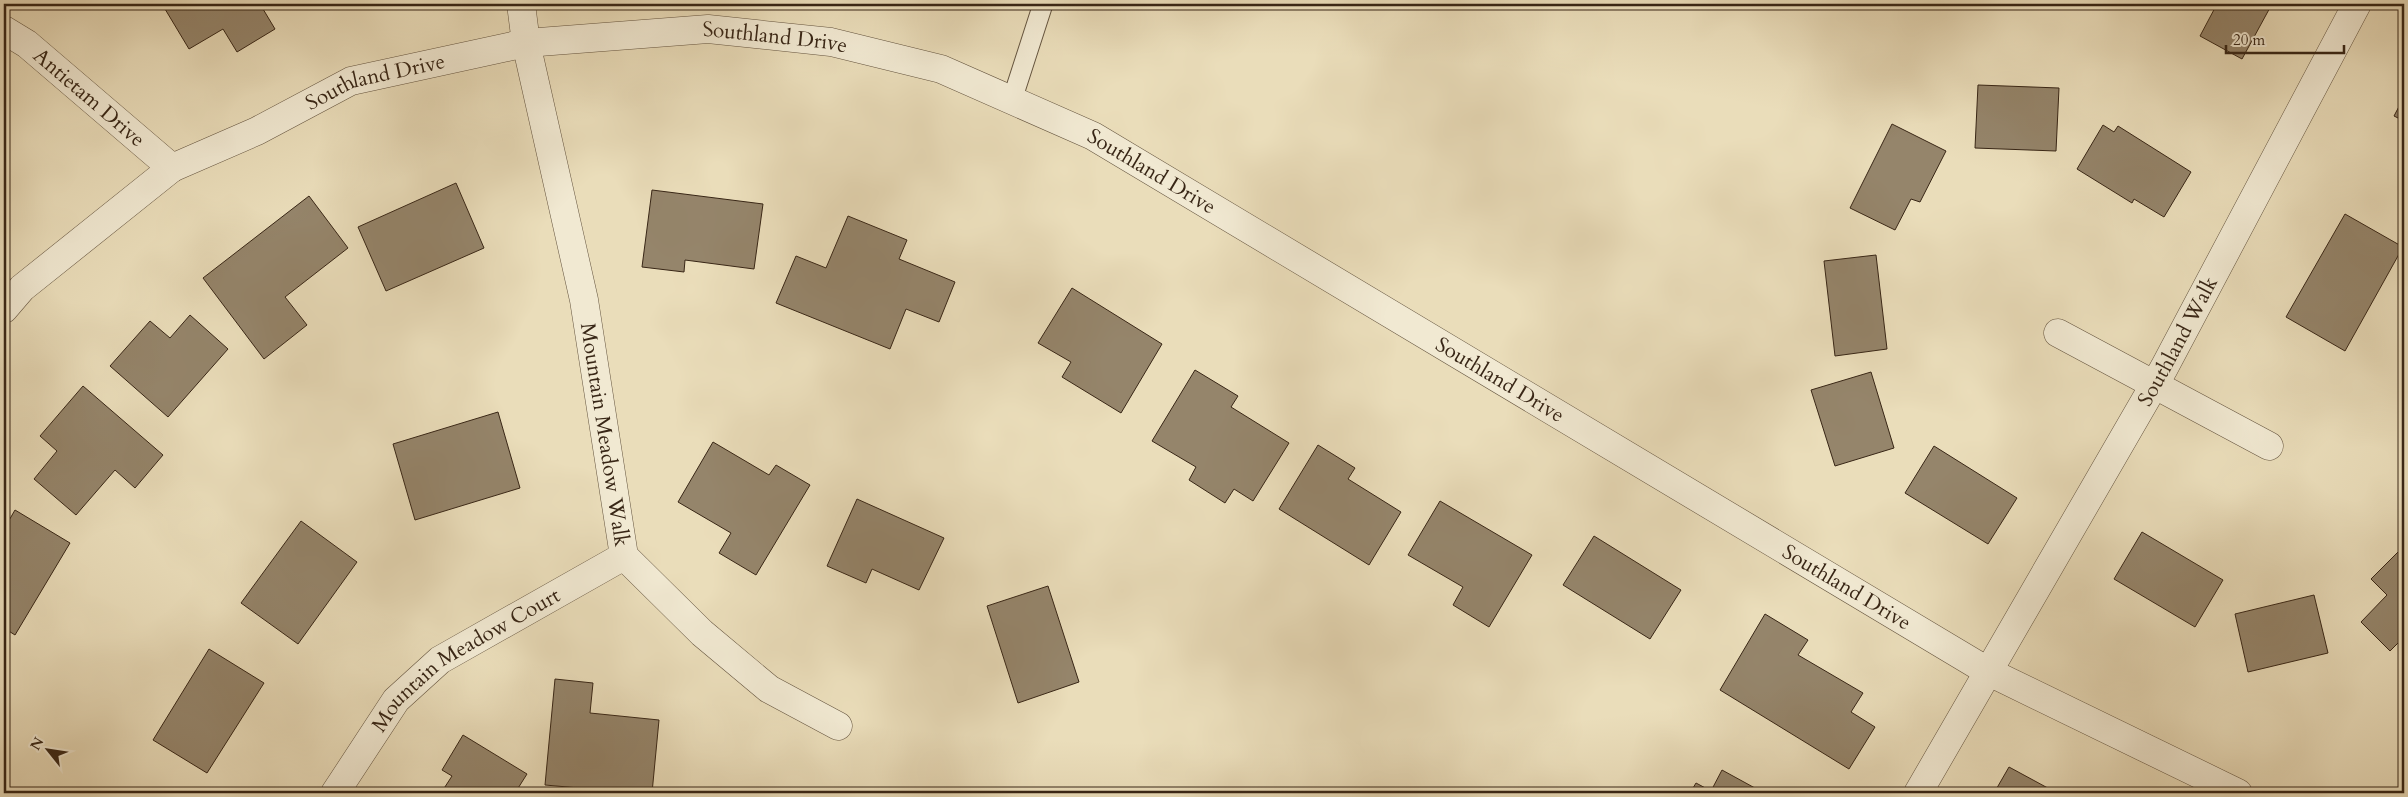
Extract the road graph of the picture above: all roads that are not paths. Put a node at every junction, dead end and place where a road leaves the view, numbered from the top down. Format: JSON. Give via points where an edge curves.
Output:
{"nodes":[{"id":1,"x":521,"y":4,"type":"edge"},
{"id":2,"x":1043,"y":4,"type":"edge"},
{"id":3,"x":2358,"y":4,"type":"edge"},
{"id":4,"x":4,"y":30,"type":"edge"},
{"id":5,"x":526,"y":43,"type":"junction"},
{"id":6,"x":1012,"y":100,"type":"junction"},
{"id":7,"x":172,"y":168,"type":"junction"},
{"id":8,"x":4,"y":309,"type":"edge"},
{"id":9,"x":2058,"y":333,"type":"dead end"},
{"id":10,"x":2154,"y":386,"type":"junction"},
{"id":11,"x":2268,"y":446,"type":"dead end"},
{"id":12,"x":624,"y":556,"type":"junction"},
{"id":13,"x":1989,"y":672,"type":"junction"},
{"id":14,"x":838,"y":726,"type":"dead end"},
{"id":15,"x":335,"y":793,"type":"edge"},
{"id":16,"x":1918,"y":793,"type":"edge"},
{"id":17,"x":2238,"y":793,"type":"edge"}],
"edges":[{"from":1,"to":5,"type":"street","name":"Mountain Meadow Walk"},
{"from":2,"to":6,"type":"lane"},
{"from":3,"to":10,"type":"street","name":"Southland Walk"},
{"from":4,"to":7,"type":"street","name":"Antietam Drive","via":[[27,44]]},
{"from":5,"to":6,"type":"street","name":"Southland Drive","via":[[708,29],[831,42],[941,68]]},
{"from":5,"to":7,"type":"street","name":"Southland Drive","via":[[351,81],[257,131]]},
{"from":5,"to":12,"type":"street","name":"Mountain Meadow Walk","via":[[584,300]]},
{"from":6,"to":13,"type":"street","name":"Southland Drive","via":[[1093,136]]},
{"from":7,"to":8,"type":"street","name":"Southland Drive","via":[[22,288]]},
{"from":9,"to":10,"type":"street"},
{"from":10,"to":11,"type":"street"},
{"from":10,"to":13,"type":"street","name":"Southland Walk"},
{"from":12,"to":14,"type":"street","name":"Mountain Meadow Walk","via":[[702,633],[769,689]]},
{"from":12,"to":15,"type":"street","name":"Mountain Meadow Court","via":[[440,660],[396,700]]},
{"from":13,"to":16,"type":"street","name":"Southland Walk"},
{"from":13,"to":17,"type":"street","name":"Southland Drive"}]}
